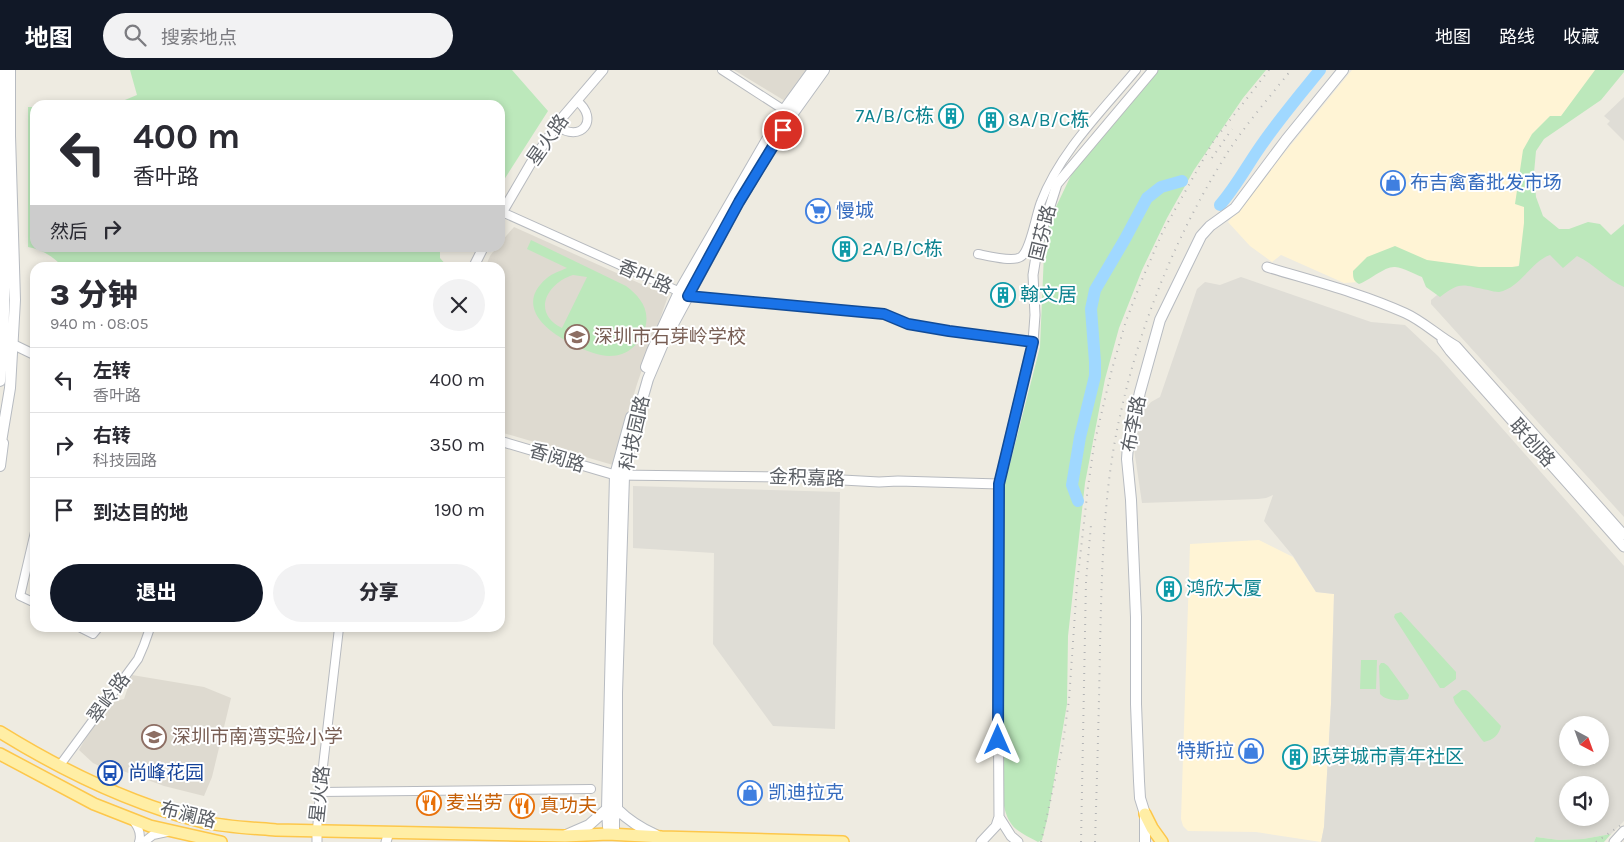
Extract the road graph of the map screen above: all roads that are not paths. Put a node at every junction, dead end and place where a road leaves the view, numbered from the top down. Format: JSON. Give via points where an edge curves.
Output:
{"nodes":[{"id":1,"x":0,"y":70,"type":"edge"},
{"id":2,"x":10,"y":70,"type":"edge"},
{"id":3,"x":603,"y":70,"type":"edge"},
{"id":4,"x":722,"y":70,"type":"edge"},
{"id":5,"x":813,"y":70,"type":"edge"},
{"id":6,"x":824,"y":70,"type":"edge"},
{"id":7,"x":1136,"y":70,"type":"edge"},
{"id":8,"x":1153,"y":70,"type":"edge"},
{"id":9,"x":1343,"y":70,"type":"edge"},
{"id":10,"x":577,"y":101,"type":"junction"},
{"id":11,"x":788,"y":113,"type":"junction"},
{"id":12,"x":557,"y":126,"type":"junction"},
{"id":13,"x":505,"y":207,"type":"edge"},
{"id":14,"x":505,"y":216,"type":"edge"},
{"id":15,"x":978,"y":254,"type":"dead end"},
{"id":16,"x":1267,"y":266,"type":"dead end"},
{"id":17,"x":684,"y":294,"type":"junction"},
{"id":18,"x":1441,"y":338,"type":"junction"},
{"id":19,"x":8,"y":342,"type":"junction"},
{"id":20,"x":1033,"y":342,"type":"junction"},
{"id":21,"x":30,"y":353,"type":"edge"},
{"id":22,"x":0,"y":381,"type":"edge"},
{"id":23,"x":5,"y":422,"type":"junction"},
{"id":24,"x":505,"y":442,"type":"edge"},
{"id":25,"x":0,"y":448,"type":"edge"},
{"id":26,"x":0,"y":466,"type":"edge"},
{"id":27,"x":620,"y":475,"type":"junction"},
{"id":28,"x":999,"y":484,"type":"junction"},
{"id":29,"x":1624,"y":536,"type":"edge"},
{"id":30,"x":1624,"y":547,"type":"edge"},
{"id":31,"x":30,"y":553,"type":"edge"},
{"id":32,"x":30,"y":601,"type":"edge"},
{"id":33,"x":149,"y":632,"type":"edge"},
{"id":34,"x":340,"y":632,"type":"edge"},
{"id":35,"x":0,"y":728,"type":"edge"},
{"id":36,"x":0,"y":732,"type":"edge"},
{"id":37,"x":25,"y":748,"type":"junction"},
{"id":38,"x":0,"y":754,"type":"edge"},
{"id":39,"x":0,"y":760,"type":"edge"},
{"id":40,"x":20,"y":765,"type":"junction"},
{"id":41,"x":60,"y":765,"type":"junction"},
{"id":42,"x":591,"y":789,"type":"dead end"},
{"id":43,"x":320,"y":792,"type":"junction"},
{"id":44,"x":612,"y":809,"type":"junction"},
{"id":45,"x":1145,"y":814,"type":"junction"},
{"id":46,"x":999,"y":817,"type":"junction"},
{"id":47,"x":132,"y":819,"type":"junction"},
{"id":48,"x":317,"y":830,"type":"junction"},
{"id":49,"x":168,"y":831,"type":"junction"},
{"id":50,"x":1624,"y":831,"type":"edge"},
{"id":51,"x":565,"y":836,"type":"junction"},
{"id":52,"x":611,"y":838,"type":"edge"},
{"id":53,"x":656,"y":838,"type":"edge"},
{"id":54,"x":388,"y":839,"type":"edge"},
{"id":55,"x":139,"y":842,"type":"edge"},
{"id":56,"x":144,"y":842,"type":"edge"},
{"id":57,"x":221,"y":842,"type":"edge"},
{"id":58,"x":316,"y":842,"type":"edge"},
{"id":59,"x":843,"y":842,"type":"edge"},
{"id":60,"x":982,"y":842,"type":"edge"},
{"id":61,"x":1018,"y":842,"type":"edge"},
{"id":62,"x":1146,"y":842,"type":"edge"},
{"id":63,"x":1162,"y":842,"type":"edge"},
{"id":64,"x":1614,"y":842,"type":"edge"}],
"edges":[{"from":1,"to":19,"type":"main road"},
{"from":2,"to":19,"type":"main road","via":[[15,300]]},
{"from":3,"to":10,"type":"street","name":"星火路"},
{"from":4,"to":11,"type":"street"},
{"from":5,"to":11,"type":"main road","name":"科技园路"},
{"from":6,"to":11,"type":"main road","name":"科技园路"},
{"from":7,"to":15,"type":"street","via":[[1052,175],[1023,256],[1016,259]]},
{"from":8,"to":20,"type":"street","name":"国芬路","via":[[1057,184],[1044,220],[1033,275]]},
{"from":9,"to":45,"type":"main road","name":"布李路","via":[[1235,208],[1201,236],[1160,320],[1140,392],[1127,458],[1136,617],[1138,781]]},
{"from":10,"to":12,"type":"street","name":"星火路"},
{"from":10,"to":12,"type":"street","via":[[587,114],[584,127],[571,133]]},
{"from":11,"to":17,"type":"main road","name":"科技园路"},
{"from":12,"to":13,"type":"street","name":"星火路"},
{"from":14,"to":17,"type":"street","name":"香叶路"},
{"from":16,"to":18,"type":"street","name":"联创路","via":[[1407,314]]},
{"from":17,"to":20,"type":"street","name":"香叶路","via":[[884,314],[908,324]]},
{"from":17,"to":27,"type":"main road","name":"科技园路","via":[[648,379]]},
{"from":18,"to":29,"type":"street","name":"联创路","via":[[1456,346]]},
{"from":18,"to":30,"type":"street","name":"联创路"},
{"from":19,"to":21,"type":"street"},
{"from":19,"to":22,"type":"main road"},
{"from":19,"to":23,"type":"main road","via":[[10,388]]},
{"from":20,"to":28,"type":"street","name":"国芬路"},
{"from":23,"to":25,"type":"main road"},
{"from":23,"to":26,"type":"main road"},
{"from":24,"to":27,"type":"street","name":"香阅路"},
{"from":27,"to":28,"type":"street","name":"金积嘉路"},
{"from":27,"to":44,"type":"main road","name":"科技园路"},
{"from":28,"to":46,"type":"street","name":"国芬路"},
{"from":31,"to":32,"type":"street","via":[[20,596]]},
{"from":33,"to":41,"type":"street","name":"翠岭路","via":[[138,659]]},
{"from":34,"to":43,"type":"street","name":"星火路"},
{"from":35,"to":37,"type":"main road"},
{"from":36,"to":37,"type":"main road","name":"布澜路"},
{"from":37,"to":41,"type":"main road","name":"布澜路"},
{"from":38,"to":40,"type":"main road","name":"布澜路"},
{"from":39,"to":40,"type":"main road"},
{"from":40,"to":47,"type":"main road","name":"布澜路","via":[[94,804]]},
{"from":41,"to":48,"type":"main road","name":"布澜路","via":[[101,787],[204,822],[267,829]]},
{"from":42,"to":43,"type":"street"},
{"from":43,"to":48,"type":"street","name":"星火路"},
{"from":44,"to":51,"type":"main road"},
{"from":44,"to":52,"type":"main road","name":"科技园路"},
{"from":44,"to":53,"type":"main road"},
{"from":45,"to":62,"type":"main road","name":"布李路"},
{"from":45,"to":63,"type":"main road"},
{"from":46,"to":60,"type":"street","via":[[996,826]]},
{"from":46,"to":61,"type":"street","via":[[1010,836]]},
{"from":47,"to":49,"type":"main road","name":"布澜路"},
{"from":47,"to":55,"type":"street","via":[[138,826]]},
{"from":48,"to":54,"type":"main road","name":"布澜路"},
{"from":48,"to":58,"type":"street","name":"星火路"},
{"from":49,"to":56,"type":"street","via":[[153,835]]},
{"from":49,"to":57,"type":"main road","name":"布澜路"},
{"from":50,"to":64,"type":"street"},
{"from":51,"to":52,"type":"main road","name":"布澜路"},
{"from":51,"to":54,"type":"main road","name":"布澜路"},
{"from":52,"to":53,"type":"main road","name":"布澜路"},
{"from":53,"to":59,"type":"main road","name":"布澜路"}]}
